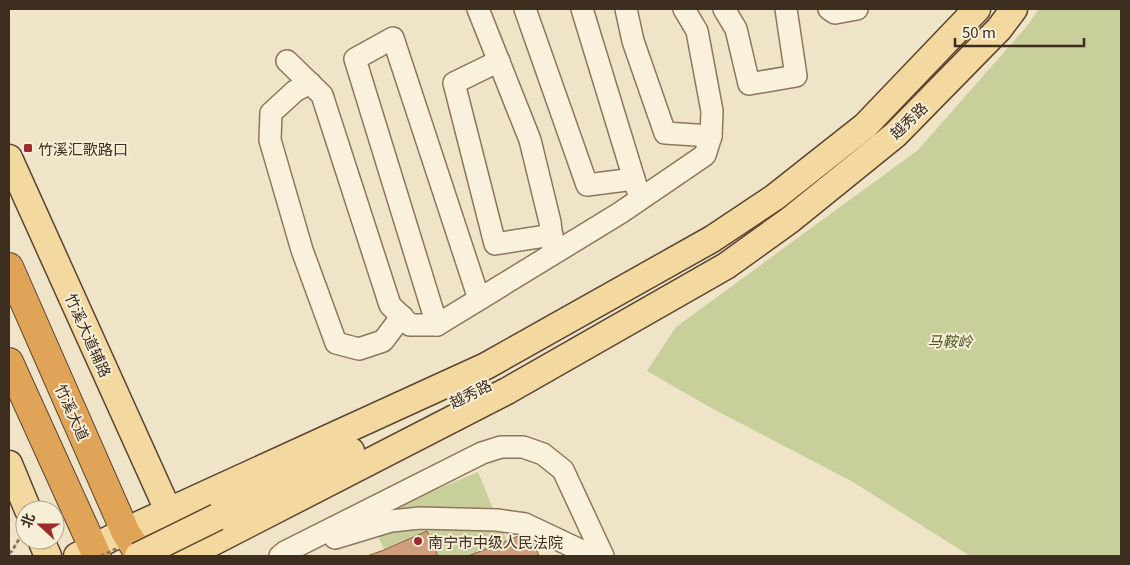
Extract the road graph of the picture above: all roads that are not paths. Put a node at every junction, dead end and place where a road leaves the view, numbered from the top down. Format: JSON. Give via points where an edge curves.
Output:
{"nodes":[{"id":1,"x":478,"y":9,"type":"edge"},
{"id":2,"x":525,"y":9,"type":"edge"},
{"id":3,"x":582,"y":9,"type":"edge"},
{"id":4,"x":626,"y":9,"type":"edge"},
{"id":5,"x":684,"y":9,"type":"edge"},
{"id":6,"x":724,"y":9,"type":"edge"},
{"id":7,"x":786,"y":9,"type":"edge"},
{"id":8,"x":829,"y":9,"type":"edge"},
{"id":9,"x":856,"y":9,"type":"edge"},
{"id":10,"x":977,"y":9,"type":"edge"},
{"id":11,"x":1014,"y":9,"type":"edge"},
{"id":12,"x":287,"y":61,"type":"dead end"},
{"id":13,"x":499,"y":61,"type":"junction"},
{"id":14,"x":310,"y":83,"type":"junction"},
{"id":15,"x":712,"y":136,"type":"junction"},
{"id":16,"x":9,"y":158,"type":"edge"},
{"id":17,"x":634,"y":179,"type":"junction"},
{"id":18,"x":775,"y":197,"type":"junction"},
{"id":19,"x":640,"y":199,"type":"junction"},
{"id":20,"x":790,"y":220,"type":"junction"},
{"id":21,"x":553,"y":245,"type":"junction"},
{"id":22,"x":716,"y":256,"type":"junction"},
{"id":23,"x":9,"y":267,"type":"edge"},
{"id":24,"x":479,"y":300,"type":"junction"},
{"id":25,"x":402,"y":316,"type":"junction"},
{"id":26,"x":437,"y":325,"type":"junction"},
{"id":27,"x":9,"y":362,"type":"edge"},
{"id":28,"x":9,"y":464,"type":"edge"},
{"id":29,"x":22,"y":500,"type":"edge"},
{"id":30,"x":168,"y":512,"type":"junction"},
{"id":31,"x":126,"y":531,"type":"junction"},
{"id":32,"x":89,"y":554,"type":"edge"},
{"id":33,"x":282,"y":554,"type":"edge"},
{"id":34,"x":139,"y":556,"type":"edge"},
{"id":35,"x":188,"y":556,"type":"edge"},
{"id":36,"x":582,"y":556,"type":"edge"},
{"id":37,"x":603,"y":556,"type":"edge"}],
"edges":[{"from":1,"to":13,"type":"street"},
{"from":2,"to":17,"type":"street","via":[[586,185]]},
{"from":3,"to":17,"type":"street"},
{"from":4,"to":15,"type":"street","via":[[633,40],[665,133]]},
{"from":5,"to":15,"type":"street","via":[[697,30],[712,111]]},
{"from":6,"to":7,"type":"street","via":[[736,30],[749,84],[796,76]]},
{"from":8,"to":9,"type":"street","via":[[835,13]]},
{"from":10,"to":18,"type":"main road","name":"越秀路","via":[[865,126]]},
{"from":11,"to":20,"type":"main road","name":"越秀路","via":[[999,29],[895,135]]},
{"from":12,"to":14,"type":"street"},
{"from":13,"to":21,"type":"street","via":[[530,140]]},
{"from":13,"to":21,"type":"street","via":[[454,83],[495,244]]},
{"from":14,"to":25,"type":"street","via":[[322,95],[390,305]]},
{"from":14,"to":25,"type":"street","via":[[295,91],[271,113],[270,140],[302,250],[336,343],[359,349],[382,341]]},
{"from":15,"to":19,"type":"street","via":[[705,155]]},
{"from":16,"to":30,"type":"main road","name":"竹溪大道辅路"},
{"from":17,"to":19,"type":"street"},
{"from":18,"to":22,"type":"main road"},
{"from":18,"to":30,"type":"main road","via":[[712,239],[486,366]]},
{"from":19,"to":21,"type":"street"},
{"from":20,"to":22,"type":"main road"},
{"from":20,"to":35,"type":"main road","via":[[726,266],[507,391]]},
{"from":21,"to":24,"type":"street"},
{"from":22,"to":34,"type":"main road","name":"越秀路","bridge":true,"via":[[505,375]]},
{"from":23,"to":31,"type":"highway","name":"竹溪大道"},
{"from":24,"to":26,"type":"street"},
{"from":24,"to":26,"type":"street","via":[[393,38],[355,59]]},
{"from":25,"to":26,"type":"street","via":[[410,325]]},
{"from":27,"to":32,"type":"highway"},
{"from":28,"to":29,"type":"main road"},
{"from":30,"to":31,"type":"main road"},
{"from":30,"to":35,"type":"main road","name":"竹溪大道辅路"},
{"from":31,"to":32,"type":"main road"},
{"from":31,"to":34,"type":"highway","name":"竹溪大道"},
{"from":33,"to":36,"type":"street","via":[[391,522],[420,518],[525,524],[580,550]]},
{"from":33,"to":37,"type":"street","via":[[482,453],[502,447],[524,447],[543,454],[563,470]]}]}
